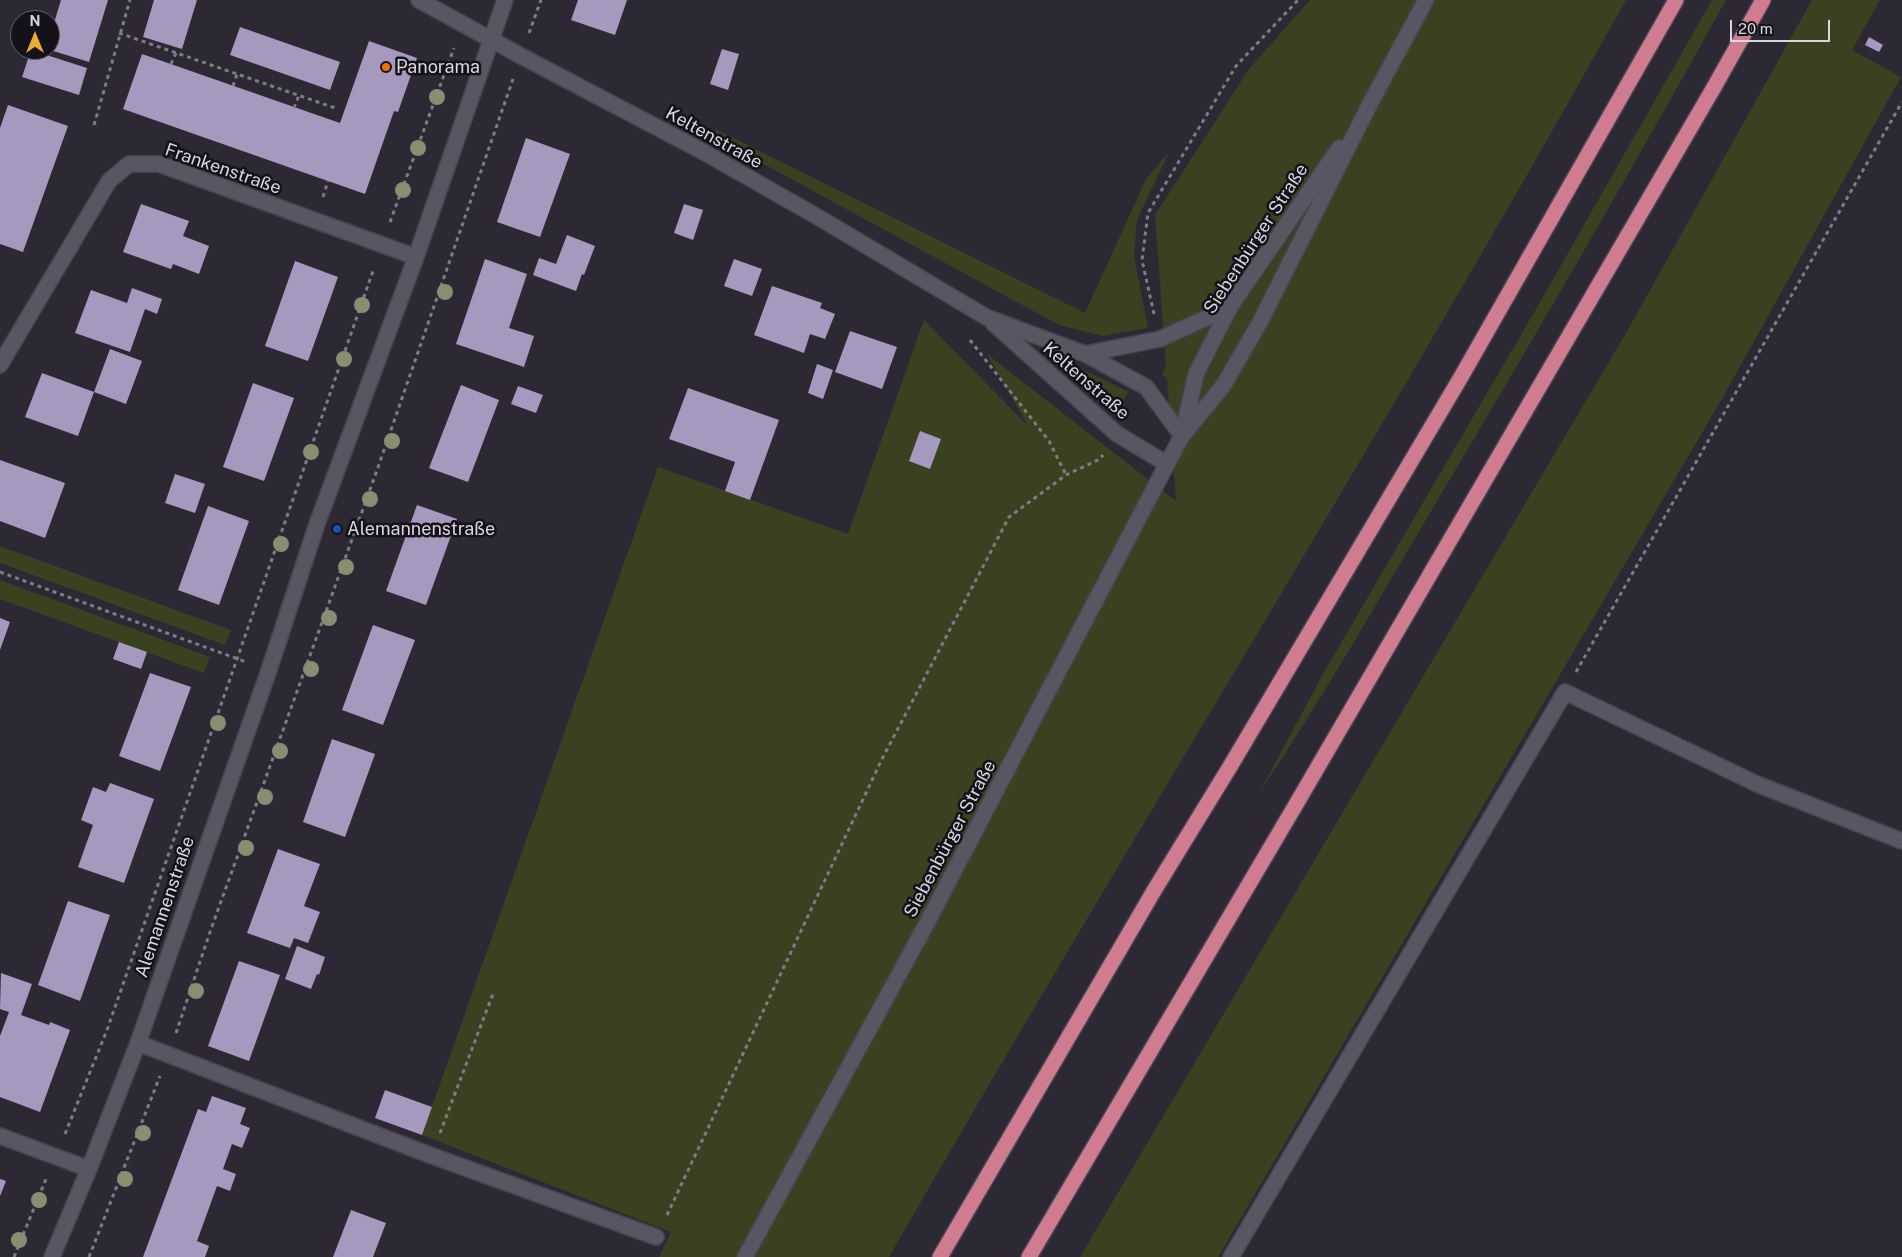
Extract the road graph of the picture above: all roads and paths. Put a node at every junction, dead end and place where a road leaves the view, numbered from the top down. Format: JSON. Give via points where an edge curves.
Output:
{"nodes":[{"id":1,"x":130,"y":0,"type":"edge"},
{"id":2,"x":419,"y":0,"type":"edge"},
{"id":3,"x":505,"y":0,"type":"edge"},
{"id":4,"x":541,"y":0,"type":"edge"},
{"id":5,"x":1298,"y":0,"type":"edge"},
{"id":6,"x":1426,"y":0,"type":"edge"},
{"id":7,"x":1676,"y":0,"type":"edge"},
{"id":8,"x":1763,"y":0,"type":"edge"},
{"id":9,"x":463,"y":24,"type":"junction"},
{"id":10,"x":119,"y":33,"type":"junction"},
{"id":11,"x":491,"y":40,"type":"junction"},
{"id":12,"x":176,"y":53,"type":"junction"},
{"id":13,"x":521,"y":56,"type":"junction"},
{"id":14,"x":171,"y":64,"type":"dead end"},
{"id":15,"x":237,"y":74,"type":"junction"},
{"id":16,"x":233,"y":86,"type":"dead end"},
{"id":17,"x":299,"y":96,"type":"junction"},
{"id":18,"x":1372,"y":100,"type":"junction"},
{"id":19,"x":1902,"y":102,"type":"edge"},
{"id":20,"x":294,"y":108,"type":"dead end"},
{"id":21,"x":335,"y":108,"type":"dead end"},
{"id":22,"x":94,"y":125,"type":"dead end"},
{"id":23,"x":382,"y":245,"type":"junction"},
{"id":24,"x":416,"y":257,"type":"junction"},
{"id":25,"x":1230,"y":307,"type":"junction"},
{"id":26,"x":986,"y":317,"type":"junction"},
{"id":27,"x":1160,"y":339,"type":"junction"},
{"id":28,"x":970,"y":340,"type":"dead end"},
{"id":29,"x":1085,"y":354,"type":"junction"},
{"id":30,"x":0,"y":365,"type":"edge"},
{"id":31,"x":1117,"y":434,"type":"junction"},
{"id":32,"x":1182,"y":436,"type":"junction"},
{"id":33,"x":1167,"y":464,"type":"junction"},
{"id":34,"x":1066,"y":475,"type":"junction"},
{"id":35,"x":0,"y":572,"type":"edge"},
{"id":36,"x":237,"y":658,"type":"junction"},
{"id":37,"x":1565,"y":692,"type":"junction"},
{"id":38,"x":1902,"y":841,"type":"edge"},
{"id":39,"x":494,"y":991,"type":"dead end"},
{"id":40,"x":138,"y":1043,"type":"junction"},
{"id":41,"x":168,"y":1056,"type":"junction"},
{"id":42,"x":439,"y":1135,"type":"dead end"},
{"id":43,"x":0,"y":1136,"type":"edge"},
{"id":44,"x":56,"y":1156,"type":"junction"},
{"id":45,"x":89,"y":1169,"type":"junction"},
{"id":46,"x":656,"y":1237,"type":"joint"},
{"id":47,"x":14,"y":1257,"type":"edge"},
{"id":48,"x":52,"y":1257,"type":"edge"},
{"id":49,"x":88,"y":1257,"type":"edge"},
{"id":50,"x":745,"y":1257,"type":"edge"},
{"id":51,"x":940,"y":1257,"type":"edge"},
{"id":52,"x":1029,"y":1257,"type":"edge"},
{"id":53,"x":1231,"y":1257,"type":"edge"}],
"edges":[{"from":1,"to":10,"type":"path"},
{"from":2,"to":9,"type":"street","name":"Keltenstraße"},
{"from":3,"to":11,"type":"street","name":"Alemannenstraße"},
{"from":4,"to":13,"type":"path"},
{"from":5,"to":27,"type":"path","via":[[1236,66],[1148,214],[1142,260]]},
{"from":6,"to":18,"type":"street","name":"Siebenbürger Straße"},
{"from":7,"to":51,"type":"highway","via":[[1461,377]]},
{"from":8,"to":52,"type":"highway"},
{"from":9,"to":11,"type":"street","name":"Keltenstraße"},
{"from":9,"to":23,"type":"path"},
{"from":10,"to":12,"type":"path"},
{"from":10,"to":22,"type":"path"},
{"from":11,"to":13,"type":"street","name":"Keltenstraße"},
{"from":11,"to":24,"type":"street","name":"Alemannenstraße"},
{"from":12,"to":14,"type":"path"},
{"from":12,"to":15,"type":"path"},
{"from":13,"to":26,"type":"street","name":"Keltenstraße","via":[[724,164]]},
{"from":13,"to":41,"type":"path"},
{"from":15,"to":16,"type":"path"},
{"from":15,"to":17,"type":"path"},
{"from":17,"to":20,"type":"path"},
{"from":17,"to":21,"type":"path"},
{"from":18,"to":25,"type":"street","name":"Siebenbürger Straße"},
{"from":18,"to":32,"type":"street","name":"Siebenbürger Straße","via":[[1260,322],[1223,386]]},
{"from":19,"to":37,"type":"path"},
{"from":23,"to":24,"type":"street","name":"Frankenstraße"},
{"from":23,"to":30,"type":"street","name":"Frankenstraße","via":[[159,164],[129,164],[109,181]]},
{"from":23,"to":36,"type":"path"},
{"from":24,"to":40,"type":"street","name":"Alemannenstraße","via":[[317,524]]},
{"from":25,"to":27,"type":"street"},
{"from":25,"to":32,"type":"street","name":"Siebenbürger Straße","via":[[1196,374]]},
{"from":26,"to":29,"type":"street","name":"Keltenstraße"},
{"from":26,"to":31,"type":"street","name":"Keltenstraße"},
{"from":27,"to":29,"type":"street"},
{"from":28,"to":34,"type":"path","via":[[1049,441]]},
{"from":29,"to":32,"type":"street","name":"Keltenstraße","via":[[1146,388]]},
{"from":31,"to":33,"type":"street","name":"Keltenstraße"},
{"from":31,"to":34,"type":"path","via":[[1100,460]]},
{"from":32,"to":33,"type":"street","name":"Siebenbürger Straße"},
{"from":33,"to":50,"type":"street","name":"Siebenbürger Straße","via":[[927,923]]},
{"from":34,"to":46,"type":"path","via":[[1009,517],[882,759]]},
{"from":35,"to":36,"type":"path"},
{"from":36,"to":44,"type":"path","via":[[107,1030]]},
{"from":37,"to":38,"type":"street","via":[[1757,784]]},
{"from":37,"to":53,"type":"street"},
{"from":39,"to":42,"type":"path"},
{"from":40,"to":41,"type":"street"},
{"from":40,"to":45,"type":"street","name":"Alemannenstraße"},
{"from":41,"to":46,"type":"street"},
{"from":41,"to":49,"type":"path"},
{"from":43,"to":44,"type":"street"},
{"from":44,"to":45,"type":"street"},
{"from":44,"to":47,"type":"path"},
{"from":45,"to":48,"type":"street","name":"Alemannenstraße"}]}
